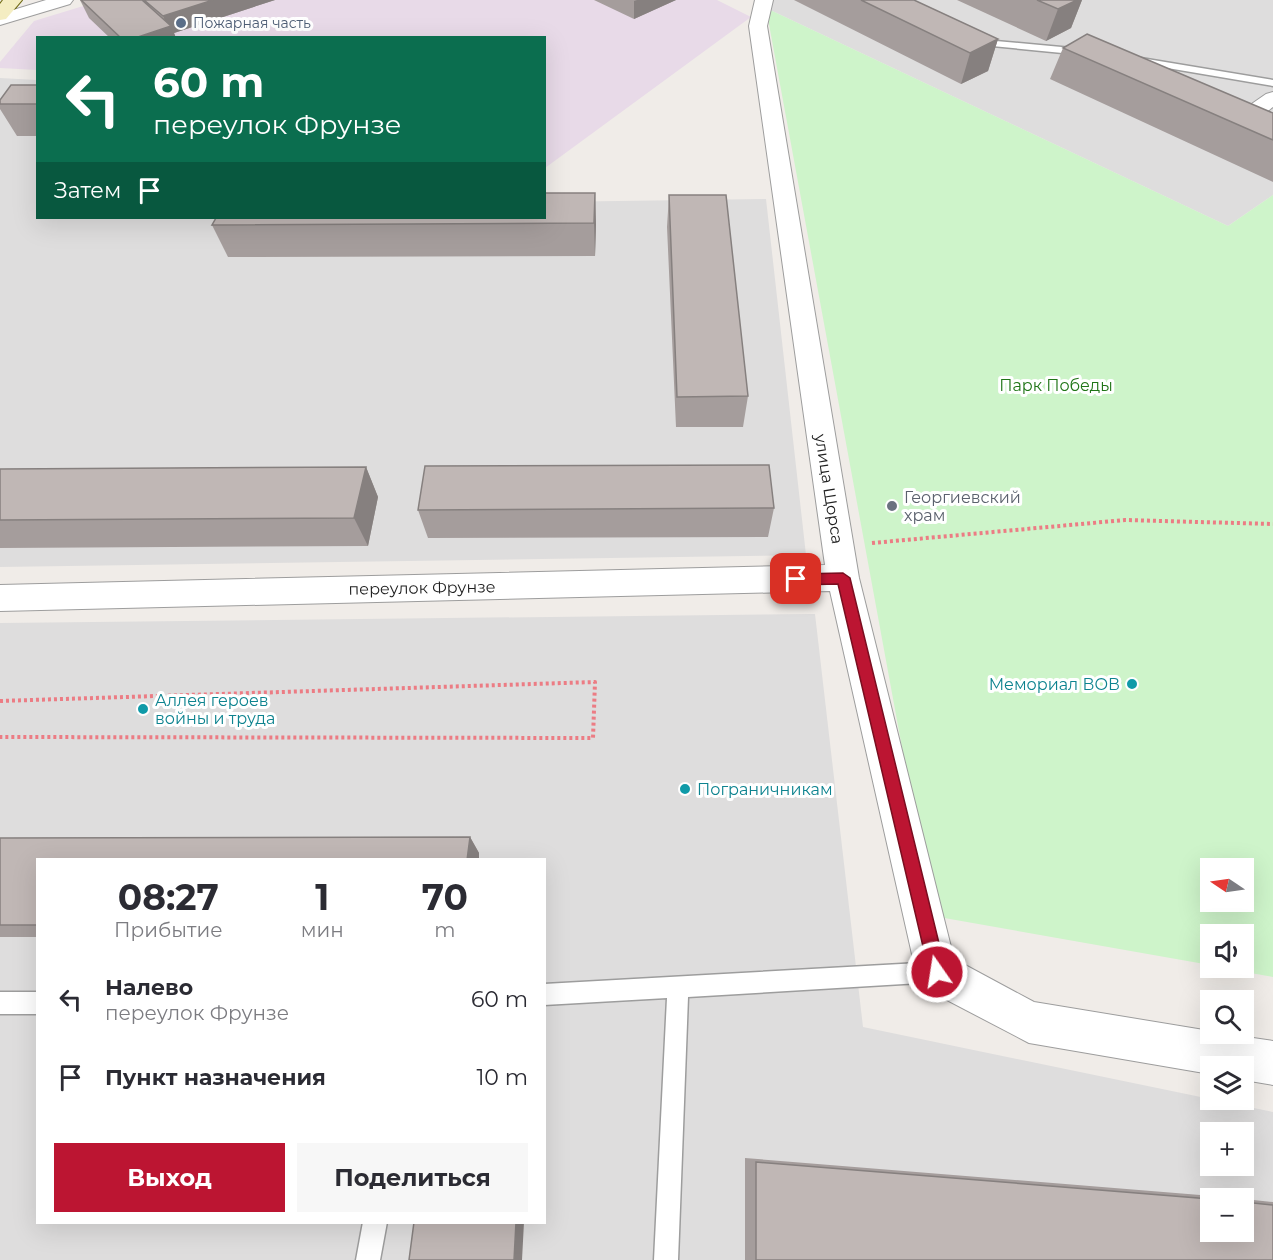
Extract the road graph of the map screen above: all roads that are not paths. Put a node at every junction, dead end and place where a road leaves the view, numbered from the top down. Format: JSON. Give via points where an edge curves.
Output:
{"nodes":[{"id":1,"x":13,"y":0,"type":"edge"},
{"id":2,"x":64,"y":0,"type":"edge"},
{"id":3,"x":764,"y":0,"type":"edge"},
{"id":4,"x":0,"y":15,"type":"edge"},
{"id":5,"x":0,"y":20,"type":"edge"},
{"id":6,"x":962,"y":38,"type":"edge"},
{"id":7,"x":1097,"y":54,"type":"edge"},
{"id":8,"x":1121,"y":58,"type":"edge"},
{"id":9,"x":1273,"y":83,"type":"edge"},
{"id":10,"x":1273,"y":98,"type":"edge"},
{"id":11,"x":1247,"y":116,"type":"edge"},
{"id":12,"x":841,"y":562,"type":"junction"},
{"id":13,"x":0,"y":598,"type":"edge"},
{"id":14,"x":937,"y":972,"type":"junction"},
{"id":15,"x":678,"y":987,"type":"junction"},
{"id":16,"x":546,"y":995,"type":"edge"},
{"id":17,"x":36,"y":1003,"type":"edge"},
{"id":18,"x":0,"y":1004,"type":"edge"},
{"id":19,"x":1273,"y":1063,"type":"edge"},
{"id":20,"x":375,"y":1224,"type":"edge"},
{"id":21,"x":368,"y":1260,"type":"edge"},
{"id":22,"x":666,"y":1260,"type":"edge"}],
"edges":[{"from":1,"to":4,"type":"main road"},
{"from":2,"to":5,"type":"street"},
{"from":3,"to":12,"type":"street","name":"улица Щорса","via":[[758,26]]},
{"from":6,"to":7,"type":"lane"},
{"from":8,"to":9,"type":"lane"},
{"from":10,"to":11,"type":"street"},
{"from":12,"to":13,"type":"street","name":"переулок Фрунзе"},
{"from":12,"to":14,"type":"street","name":"улица Щорса"},
{"from":14,"to":15,"type":"lane"},
{"from":14,"to":19,"type":"street","via":[[1029,1022]]},
{"from":15,"to":16,"type":"lane"},
{"from":15,"to":22,"type":"lane"},
{"from":17,"to":18,"type":"lane"},
{"from":20,"to":21,"type":"lane"}]}
